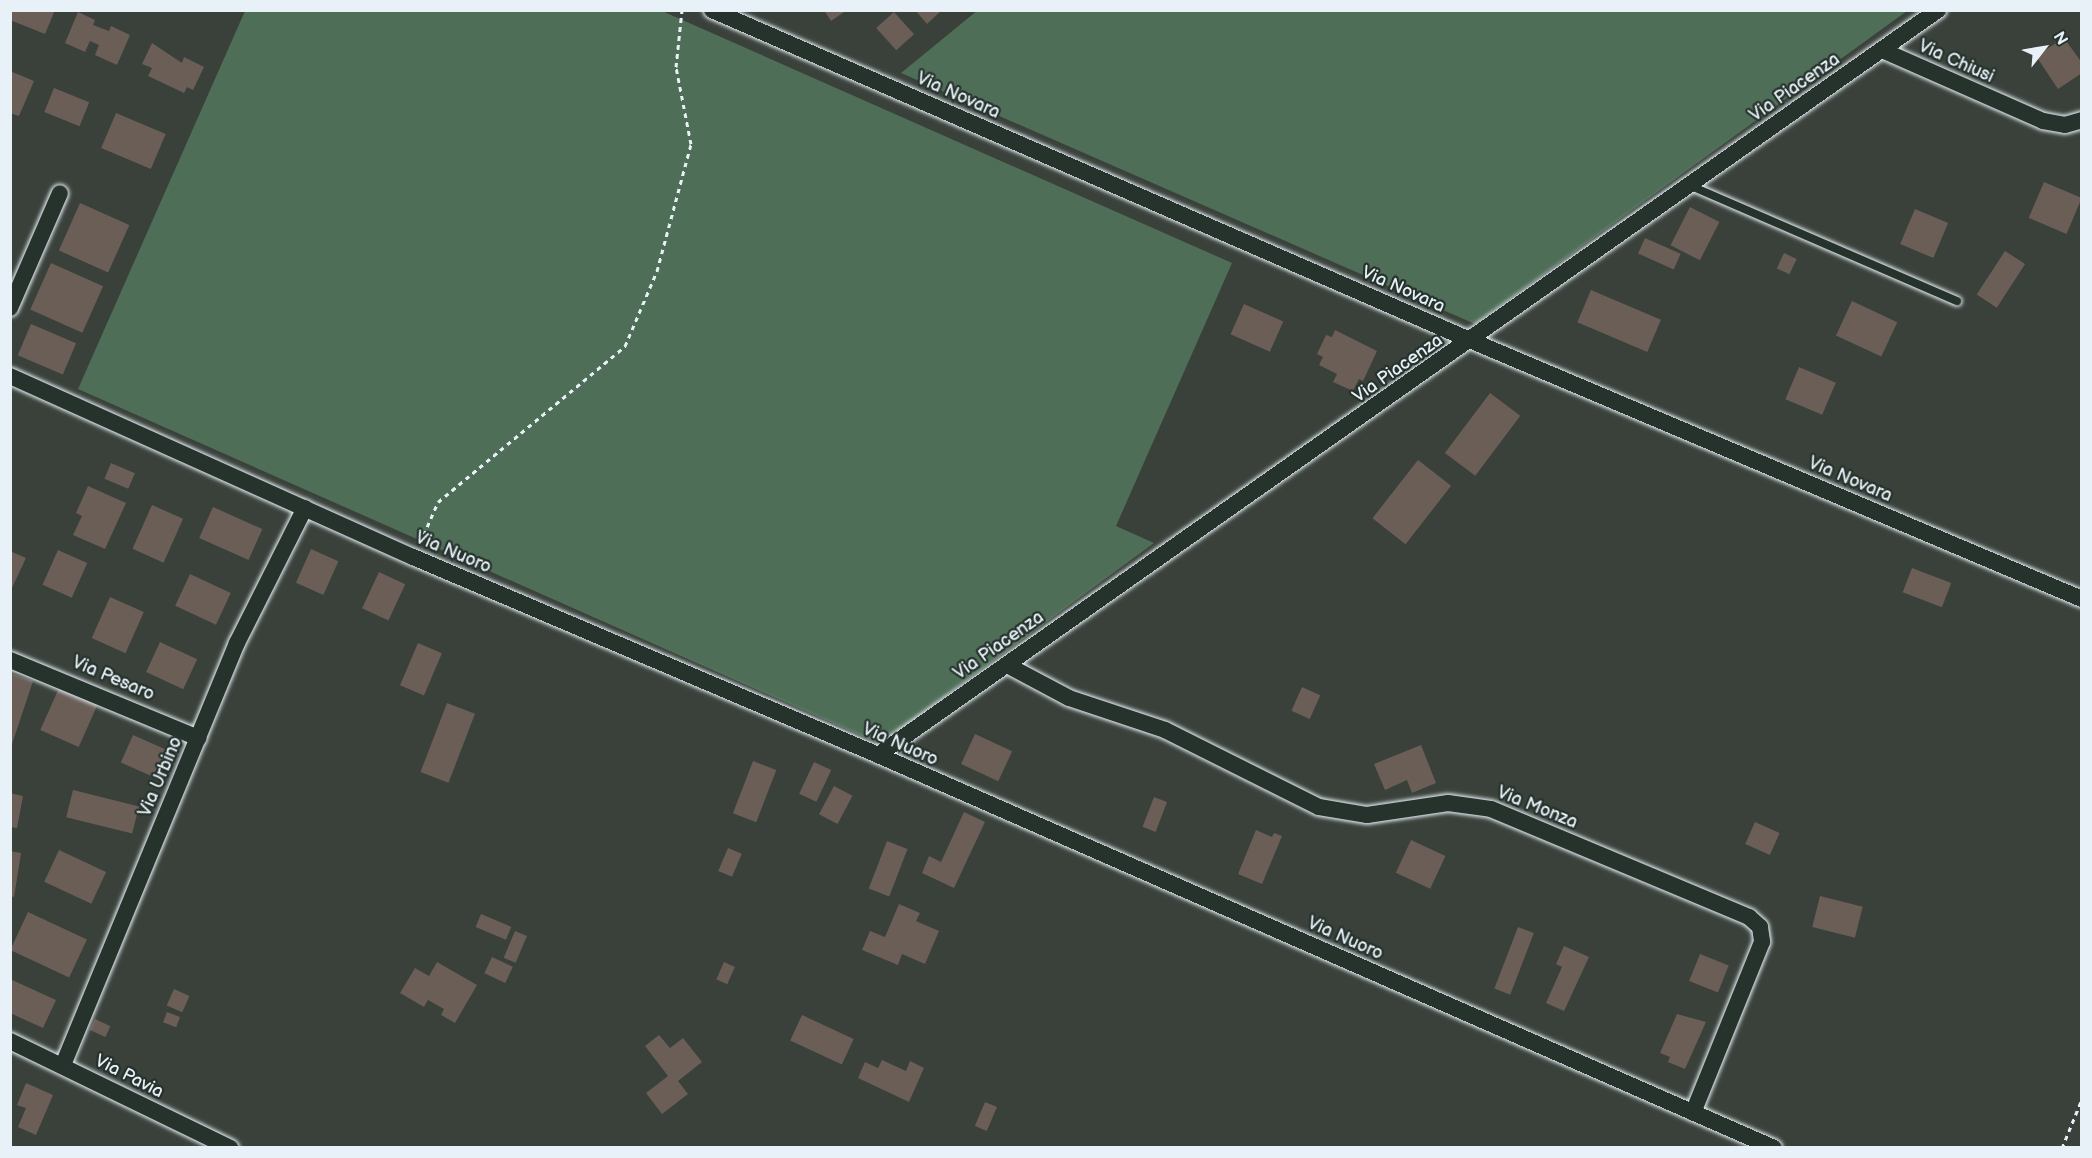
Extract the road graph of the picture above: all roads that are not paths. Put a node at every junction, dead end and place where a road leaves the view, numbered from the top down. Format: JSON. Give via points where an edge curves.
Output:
{"nodes":[{"id":1,"x":712,"y":10,"type":"edge"},
{"id":2,"x":1938,"y":10,"type":"edge"},
{"id":3,"x":1882,"y":50,"type":"junction"},
{"id":4,"x":2082,"y":120,"type":"edge"},
{"id":5,"x":1691,"y":186,"type":"junction"},
{"id":6,"x":60,"y":193,"type":"dead end"},
{"id":7,"x":1958,"y":301,"type":"dead end"},
{"id":8,"x":10,"y":308,"type":"edge"},
{"id":9,"x":1472,"y":341,"type":"junction"},
{"id":10,"x":10,"y":376,"type":"edge"},
{"id":11,"x":305,"y":508,"type":"junction"},
{"id":12,"x":2082,"y":599,"type":"edge"},
{"id":13,"x":10,"y":660,"type":"edge"},
{"id":14,"x":1007,"y":665,"type":"junction"},
{"id":15,"x":198,"y":738,"type":"junction"},
{"id":16,"x":878,"y":755,"type":"junction"},
{"id":17,"x":10,"y":1041,"type":"edge"},
{"id":18,"x":63,"y":1065,"type":"junction"},
{"id":19,"x":1693,"y":1113,"type":"junction"},
{"id":20,"x":230,"y":1148,"type":"edge"},
{"id":21,"x":1774,"y":1148,"type":"edge"}],
"edges":[{"from":1,"to":9,"type":"street","name":"Via Novara"},
{"from":2,"to":3,"type":"street","name":"Via Piacenza"},
{"from":3,"to":4,"type":"street","name":"Via Chiusi","via":[[2047,123],[2065,125]]},
{"from":3,"to":5,"type":"street","name":"Via Piacenza"},
{"from":5,"to":7,"type":"lane"},
{"from":5,"to":9,"type":"street","name":"Via Piacenza"},
{"from":6,"to":8,"type":"street"},
{"from":9,"to":12,"type":"street","name":"Via Novara"},
{"from":9,"to":14,"type":"street","name":"Via Piacenza"},
{"from":10,"to":11,"type":"street","name":"Via Nuoro"},
{"from":11,"to":15,"type":"street","name":"Via Urbino","via":[[237,643]]},
{"from":11,"to":16,"type":"street","name":"Via Nuoro"},
{"from":13,"to":15,"type":"street","name":"Via Pesaro"},
{"from":14,"to":16,"type":"street","name":"Via Piacenza"},
{"from":14,"to":19,"type":"street","name":"Via Monza","via":[[1069,698],[1165,730],[1326,809],[1367,815],[1448,803],[1491,809],[1749,917],[1760,927],[1762,942]]},
{"from":15,"to":18,"type":"street","name":"Via Urbino"},
{"from":16,"to":19,"type":"street","name":"Via Nuoro"},
{"from":17,"to":18,"type":"street","name":"Via Pavia"},
{"from":18,"to":20,"type":"street","name":"Via Pavia"},
{"from":19,"to":21,"type":"street","name":"Via Nuoro"}]}
